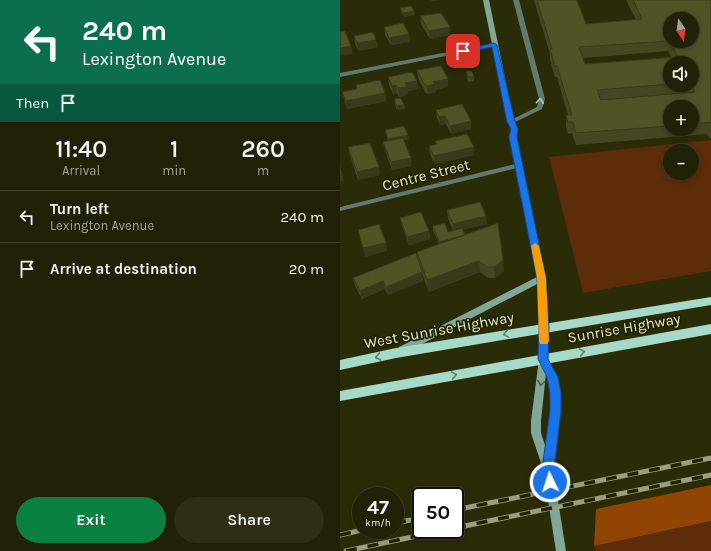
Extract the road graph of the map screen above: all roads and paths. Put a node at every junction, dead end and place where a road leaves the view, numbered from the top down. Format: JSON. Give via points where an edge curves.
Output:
{"nodes":[{"id":1,"x":486,"y":0,"type":"edge"},
{"id":2,"x":516,"y":0,"type":"edge"},
{"id":3,"x":494,"y":45,"type":"junction"},
{"id":4,"x":340,"y":76,"type":"edge"},
{"id":5,"x":511,"y":122,"type":"junction"},
{"id":6,"x":519,"y":165,"type":"junction"},
{"id":7,"x":340,"y":209,"type":"edge"},
{"id":8,"x":541,"y":278,"type":"junction"},
{"id":9,"x":711,"y":300,"type":"edge"},
{"id":10,"x":544,"y":328,"type":"junction"},
{"id":11,"x":709,"y":330,"type":"edge"},
{"id":12,"x":396,"y":353,"type":"junction"},
{"id":13,"x":543,"y":359,"type":"junction"},
{"id":14,"x":340,"y":365,"type":"edge"},
{"id":15,"x":340,"y":396,"type":"edge"},
{"id":16,"x":548,"y":469,"type":"junction"},
{"id":17,"x":561,"y":551,"type":"edge"}],
"edges":[{"from":1,"to":3,"type":"main road"},
{"from":5,"to":2,"type":"street","one_way":true,"via":[[540,108],[542,99]]},
{"from":3,"to":4,"type":"street"},
{"from":3,"to":5,"type":"main road"},
{"from":5,"to":6,"type":"main road"},
{"from":6,"to":7,"type":"street","name":"Centre Street"},
{"from":6,"to":8,"type":"main road"},
{"from":8,"to":10,"type":"main road"},
{"from":8,"to":12,"type":"main road"},
{"from":9,"to":10,"type":"highway","name":"Sunrise Highway"},
{"from":10,"to":12,"type":"highway","name":"West Sunrise Highway","one_way":true},
{"from":10,"to":13,"type":"main road"},
{"from":13,"to":11,"type":"highway","name":"Sunrise Highway","one_way":true},
{"from":12,"to":14,"type":"highway","name":"West Sunrise Highway","one_way":true},
{"from":15,"to":13,"type":"highway","one_way":true},
{"from":13,"to":16,"type":"main road","one_way":true,"via":[[536,433]]},
{"from":13,"to":16,"type":"main road","via":[[552,377],[556,411]]},
{"from":16,"to":17,"type":"main road"}]}
